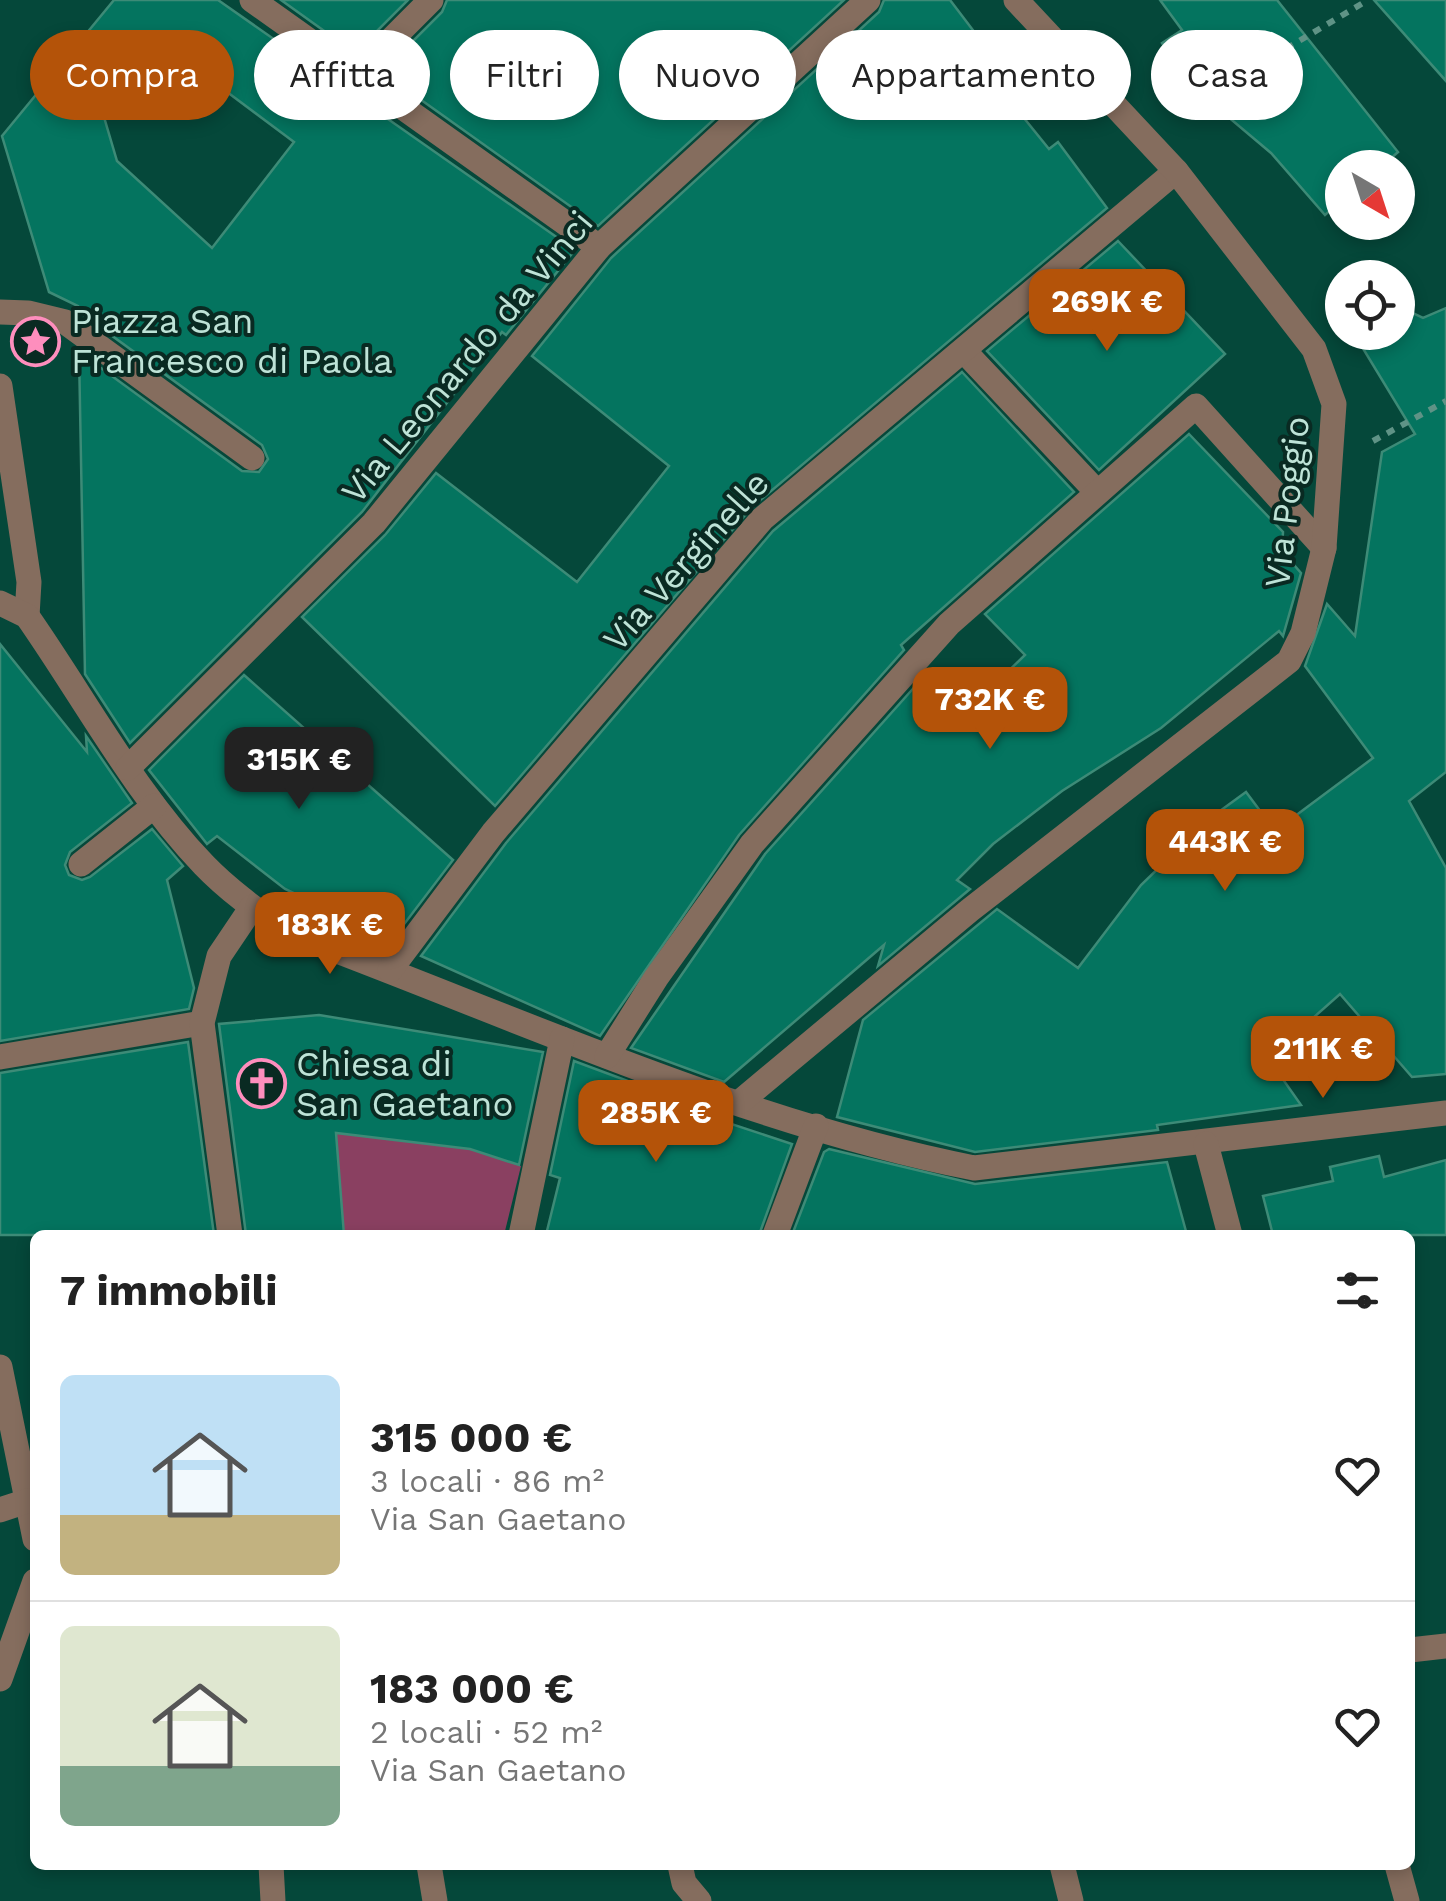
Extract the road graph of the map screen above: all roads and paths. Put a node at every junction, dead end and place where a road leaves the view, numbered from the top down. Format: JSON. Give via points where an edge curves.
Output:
{"nodes":[{"id":1,"x":252,"y":0,"type":"edge"},
{"id":2,"x":431,"y":0,"type":"edge"},
{"id":3,"x":868,"y":0,"type":"edge"},
{"id":4,"x":1016,"y":0,"type":"edge"},
{"id":5,"x":1368,"y":0,"type":"edge"},
{"id":6,"x":295,"y":30,"type":"edge"},
{"id":7,"x":401,"y":30,"type":"edge"},
{"id":8,"x":421,"y":120,"type":"edge"},
{"id":9,"x":1142,"y":135,"type":"junction"},
{"id":10,"x":1176,"y":171,"type":"junction"},
{"id":11,"x":599,"y":248,"type":"junction"},
{"id":12,"x":0,"y":312,"type":"edge"},
{"id":13,"x":964,"y":351,"type":"junction"},
{"id":14,"x":0,"y":386,"type":"edge"},
{"id":15,"x":1446,"y":400,"type":"edge"},
{"id":16,"x":252,"y":458,"type":"dead end"},
{"id":17,"x":1330,"y":465,"type":"junction"},
{"id":18,"x":1097,"y":492,"type":"junction"},
{"id":19,"x":1324,"y":548,"type":"junction"},
{"id":20,"x":0,"y":603,"type":"edge"},
{"id":21,"x":27,"y":616,"type":"junction"},
{"id":22,"x":128,"y":768,"type":"junction"},
{"id":23,"x":154,"y":806,"type":"junction"},
{"id":24,"x":81,"y":864,"type":"dead end"},
{"id":25,"x":252,"y":907,"type":"junction"},
{"id":26,"x":390,"y":970,"type":"junction"},
{"id":27,"x":202,"y":1023,"type":"junction"},
{"id":28,"x":562,"y":1039,"type":"junction"},
{"id":29,"x":606,"y":1056,"type":"junction"},
{"id":30,"x":0,"y":1057,"type":"edge"},
{"id":31,"x":741,"y":1101,"type":"junction"},
{"id":32,"x":1446,"y":1113,"type":"edge"},
{"id":33,"x":816,"y":1126,"type":"junction"},
{"id":34,"x":1206,"y":1144,"type":"junction"},
{"id":35,"x":229,"y":1230,"type":"edge"},
{"id":36,"x":523,"y":1230,"type":"edge"},
{"id":37,"x":778,"y":1230,"type":"edge"},
{"id":38,"x":1229,"y":1230,"type":"edge"},
{"id":39,"x":0,"y":1367,"type":"edge"},
{"id":40,"x":28,"y":1501,"type":"junction"},
{"id":41,"x":0,"y":1510,"type":"edge"},
{"id":42,"x":30,"y":1512,"type":"edge"},
{"id":43,"x":30,"y":1595,"type":"edge"},
{"id":44,"x":1446,"y":1646,"type":"edge"},
{"id":45,"x":1415,"y":1649,"type":"edge"},
{"id":46,"x":0,"y":1680,"type":"edge"},
{"id":47,"x":430,"y":1870,"type":"edge"},
{"id":48,"x":681,"y":1870,"type":"edge"},
{"id":49,"x":1063,"y":1870,"type":"edge"},
{"id":50,"x":1398,"y":1870,"type":"edge"},
{"id":51,"x":435,"y":1901,"type":"edge"},
{"id":52,"x":699,"y":1901,"type":"edge"},
{"id":53,"x":1071,"y":1901,"type":"edge"},
{"id":54,"x":1407,"y":1901,"type":"edge"}],
"edges":[{"from":1,"to":6,"type":"street"},
{"from":2,"to":7,"type":"street"},
{"from":3,"to":11,"type":"street","name":"Via Leonardo da Vinci"},
{"from":4,"to":9,"type":"street","name":"Via Poggio"},
{"from":5,"to":9,"type":"path"},
{"from":8,"to":11,"type":"street"},
{"from":9,"to":10,"type":"street","name":"Via Poggio"},
{"from":10,"to":13,"type":"street","name":"Via Verginelle"},
{"from":10,"to":17,"type":"street","name":"Via Poggio","via":[[1314,349],[1334,404]]},
{"from":11,"to":22,"type":"street","name":"Via Leonardo da Vinci","via":[[374,524]]},
{"from":12,"to":16,"type":"street","via":[[65,322]]},
{"from":13,"to":18,"type":"street"},
{"from":13,"to":26,"type":"street","name":"Via Verginelle","via":[[762,519],[494,833]]},
{"from":14,"to":21,"type":"street","via":[[29,582]]},
{"from":15,"to":17,"type":"path"},
{"from":17,"to":19,"type":"street","name":"Via Poggio"},
{"from":18,"to":19,"type":"street","via":[[1196,406]]},
{"from":18,"to":29,"type":"street","via":[[949,624],[752,844]]},
{"from":19,"to":31,"type":"street","name":"Via Poggio","via":[[1303,633],[1289,661],[970,910]]},
{"from":20,"to":21,"type":"street"},
{"from":21,"to":22,"type":"street"},
{"from":22,"to":23,"type":"street"},
{"from":23,"to":24,"type":"street"},
{"from":23,"to":25,"type":"street","via":[[205,866]]},
{"from":25,"to":26,"type":"street","via":[[287,932]]},
{"from":25,"to":27,"type":"street","via":[[219,956]]},
{"from":26,"to":28,"type":"street"},
{"from":27,"to":30,"type":"street"},
{"from":27,"to":35,"type":"street"},
{"from":28,"to":29,"type":"street"},
{"from":28,"to":36,"type":"street"},
{"from":29,"to":31,"type":"street"},
{"from":31,"to":33,"type":"street"},
{"from":32,"to":34,"type":"street"},
{"from":33,"to":34,"type":"street","via":[[896,1153],[974,1168]]},
{"from":33,"to":37,"type":"street"},
{"from":34,"to":38,"type":"street"},
{"from":39,"to":40,"type":"street"},
{"from":40,"to":41,"type":"street"},
{"from":40,"to":42,"type":"street"},
{"from":43,"to":46,"type":"street"},
{"from":44,"to":45,"type":"street"},
{"from":47,"to":51,"type":"street"},
{"from":48,"to":52,"type":"street"},
{"from":49,"to":53,"type":"street"},
{"from":50,"to":54,"type":"street"}]}
